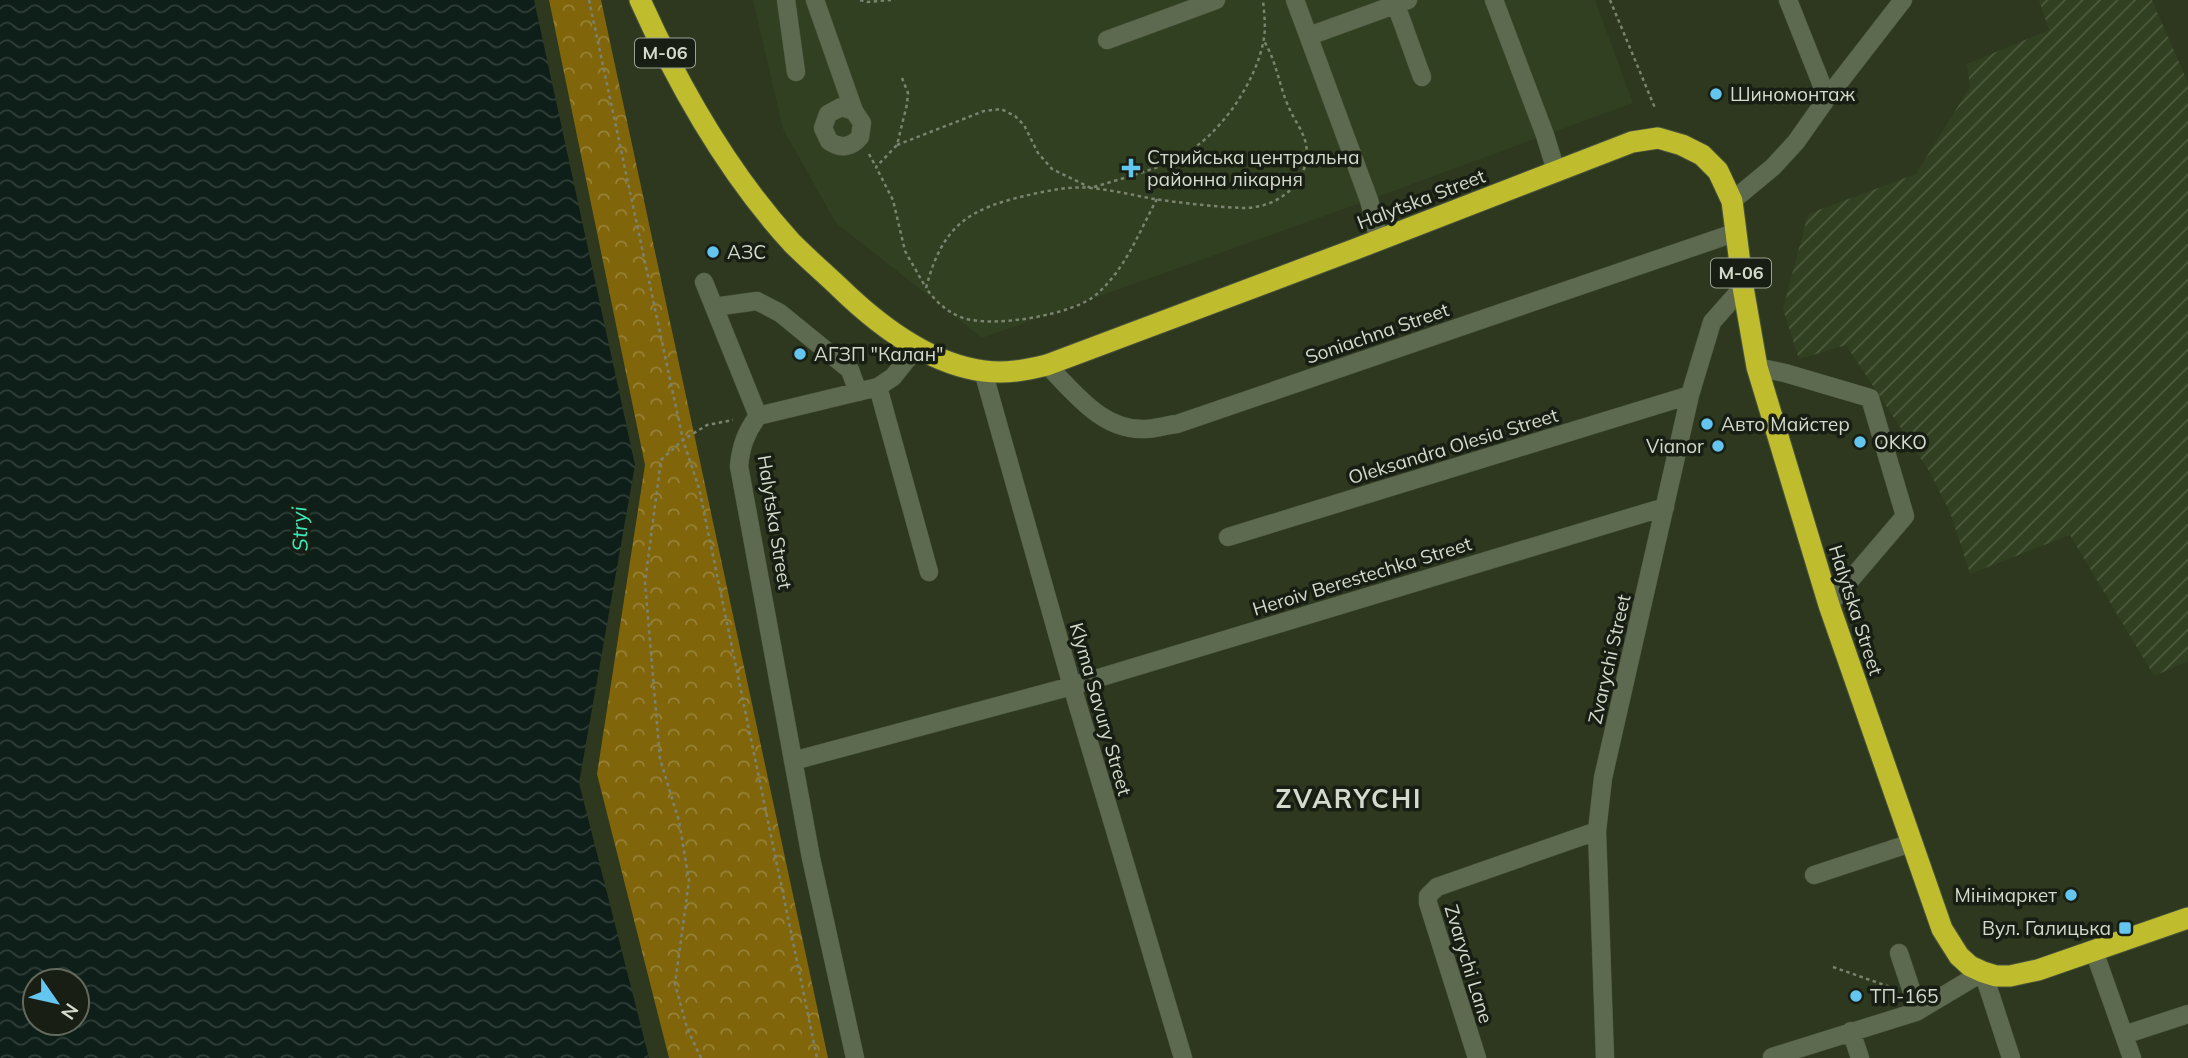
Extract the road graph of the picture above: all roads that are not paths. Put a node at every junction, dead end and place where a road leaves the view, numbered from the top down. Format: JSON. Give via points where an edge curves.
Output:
{"nodes":[{"id":1,"x":640,"y":0,"type":"edge"},
{"id":2,"x":786,"y":0,"type":"edge"},
{"id":3,"x":815,"y":0,"type":"edge"},
{"id":4,"x":1216,"y":0,"type":"edge"},
{"id":5,"x":1296,"y":0,"type":"edge"},
{"id":6,"x":1494,"y":0,"type":"edge"},
{"id":7,"x":1788,"y":0,"type":"edge"},
{"id":8,"x":1903,"y":0,"type":"edge"},
{"id":9,"x":1402,"y":2,"type":"edge"},
{"id":10,"x":1309,"y":36,"type":"junction"},
{"id":11,"x":1107,"y":40,"type":"dead end"},
{"id":12,"x":796,"y":72,"type":"dead end"},
{"id":13,"x":1422,"y":77,"type":"dead end"},
{"id":14,"x":1827,"y":98,"type":"junction"},
{"id":15,"x":854,"y":111,"type":"dead end"},
{"id":16,"x":1556,"y":171,"type":"junction"},
{"id":17,"x":1732,"y":201,"type":"junction"},
{"id":18,"x":1737,"y":232,"type":"junction"},
{"id":19,"x":1379,"y":240,"type":"junction"},
{"id":20,"x":704,"y":282,"type":"dead end"},
{"id":21,"x":1743,"y":287,"type":"junction"},
{"id":22,"x":714,"y":307,"type":"junction"},
{"id":23,"x":917,"y":347,"type":"junction"},
{"id":24,"x":1047,"y":365,"type":"junction"},
{"id":25,"x":1757,"y":367,"type":"junction"},
{"id":26,"x":983,"y":371,"type":"junction"},
{"id":27,"x":877,"y":387,"type":"junction"},
{"id":28,"x":858,"y":392,"type":"junction"},
{"id":29,"x":1690,"y":395,"type":"junction"},
{"id":30,"x":758,"y":416,"type":"junction"},
{"id":31,"x":1665,"y":507,"type":"junction"},
{"id":32,"x":1228,"y":537,"type":"dead end"},
{"id":33,"x":929,"y":572,"type":"dead end"},
{"id":34,"x":1829,"y":605,"type":"junction"},
{"id":35,"x":1072,"y":686,"type":"junction"},
{"id":36,"x":793,"y":761,"type":"junction"},
{"id":37,"x":1597,"y":831,"type":"junction"},
{"id":38,"x":1911,"y":843,"type":"junction"},
{"id":39,"x":1814,"y":875,"type":"dead end"},
{"id":40,"x":2188,"y":918,"type":"edge"},
{"id":41,"x":2094,"y":951,"type":"junction"},
{"id":42,"x":1899,"y":953,"type":"dead end"},
{"id":43,"x":1983,"y":972,"type":"junction"},
{"id":44,"x":1914,"y":1004,"type":"junction"},
{"id":45,"x":2188,"y":1014,"type":"edge"},
{"id":46,"x":1851,"y":1031,"type":"junction"},
{"id":47,"x":2124,"y":1035,"type":"junction"},
{"id":48,"x":1772,"y":1057,"type":"edge"},
{"id":49,"x":855,"y":1058,"type":"edge"},
{"id":50,"x":1183,"y":1058,"type":"edge"},
{"id":51,"x":1477,"y":1058,"type":"edge"},
{"id":52,"x":1605,"y":1058,"type":"edge"},
{"id":53,"x":1860,"y":1058,"type":"edge"},
{"id":54,"x":2011,"y":1058,"type":"edge"},
{"id":55,"x":2132,"y":1058,"type":"edge"}],
"edges":[{"from":1,"to":23,"type":"highway","number":"М-06","via":[[694,106],[740,178],[792,243],[860,308]]},
{"from":2,"to":12,"type":"street"},
{"from":3,"to":15,"type":"street"},
{"from":4,"to":11,"type":"street"},
{"from":5,"to":10,"type":"street"},
{"from":6,"to":16,"type":"street"},
{"from":7,"to":14,"type":"street"},
{"from":8,"to":14,"type":"street"},
{"from":9,"to":10,"type":"street"},
{"from":9,"to":13,"type":"street"},
{"from":10,"to":19,"type":"street","via":[[1370,200]]},
{"from":14,"to":17,"type":"street","via":[[1773,167]]},
{"from":16,"to":17,"type":"highway","name":"Halytska Street","number":"М-06","via":[[1632,142],[1658,138],[1702,155],[1718,171]]},
{"from":16,"to":19,"type":"highway","name":"Halytska Street","number":"М-06"},
{"from":17,"to":18,"type":"highway","name":"Halytska Street","number":"М-06"},
{"from":18,"to":21,"type":"highway","name":"Halytska Street","number":"М-06"},
{"from":18,"to":24,"type":"street","name":"Soniachna Street","via":[[1177,424],[1144,429],[1113,424]]},
{"from":19,"to":24,"type":"highway","name":"Halytska Street","number":"М-06"},
{"from":20,"to":22,"type":"street"},
{"from":21,"to":25,"type":"highway","name":"Halytska Street","number":"М-06"},
{"from":21,"to":29,"type":"street","name":"Zvarychi Street","via":[[1712,322]]},
{"from":22,"to":28,"type":"street","via":[[757,301],[780,313],[850,370]]},
{"from":22,"to":30,"type":"street"},
{"from":23,"to":26,"type":"highway","name":"Halytska Street","number":"М-06"},
{"from":23,"to":27,"type":"street","via":[[893,377]]},
{"from":24,"to":26,"type":"highway","name":"Halytska Street","number":"М-06","via":[[1017,372]]},
{"from":25,"to":34,"type":"highway","name":"Halytska Street","number":"М-06"},
{"from":25,"to":34,"type":"street","via":[[1871,398],[1905,516]]},
{"from":26,"to":35,"type":"street","name":"Klyma Savury Street"},
{"from":27,"to":28,"type":"street"},
{"from":27,"to":33,"type":"street"},
{"from":28,"to":30,"type":"street"},
{"from":29,"to":31,"type":"street","name":"Zvarychi Street"},
{"from":29,"to":32,"type":"street","name":"Oleksandra Olesia Street"},
{"from":30,"to":36,"type":"street","name":"Halytska Street","via":[[744,438],[739,466]]},
{"from":31,"to":35,"type":"street","name":"Heroiv Berestechka Street"},
{"from":31,"to":37,"type":"street","name":"Zvarychi Street","via":[[1603,778]]},
{"from":34,"to":38,"type":"highway","name":"Halytska Street","number":"М-06"},
{"from":35,"to":36,"type":"street","name":"Heroiv Berestechka Street"},
{"from":35,"to":50,"type":"street","name":"Klyma Savury Street"},
{"from":36,"to":49,"type":"street","name":"Halytska Street"},
{"from":37,"to":51,"type":"street","name":"Zvarychi Lane","via":[[1437,887],[1428,896]]},
{"from":37,"to":52,"type":"street","name":"Zvarychi Street"},
{"from":38,"to":39,"type":"street"},
{"from":38,"to":43,"type":"highway","name":"Halytska Street","number":"М-06","via":[[1942,929],[1959,957]]},
{"from":40,"to":41,"type":"highway"},
{"from":41,"to":43,"type":"highway","via":[[2010,976]]},
{"from":41,"to":47,"type":"street"},
{"from":42,"to":44,"type":"street"},
{"from":43,"to":44,"type":"street"},
{"from":43,"to":54,"type":"street"},
{"from":44,"to":46,"type":"street"},
{"from":45,"to":47,"type":"street"},
{"from":46,"to":48,"type":"street"},
{"from":46,"to":53,"type":"street"},
{"from":47,"to":55,"type":"street"}]}
